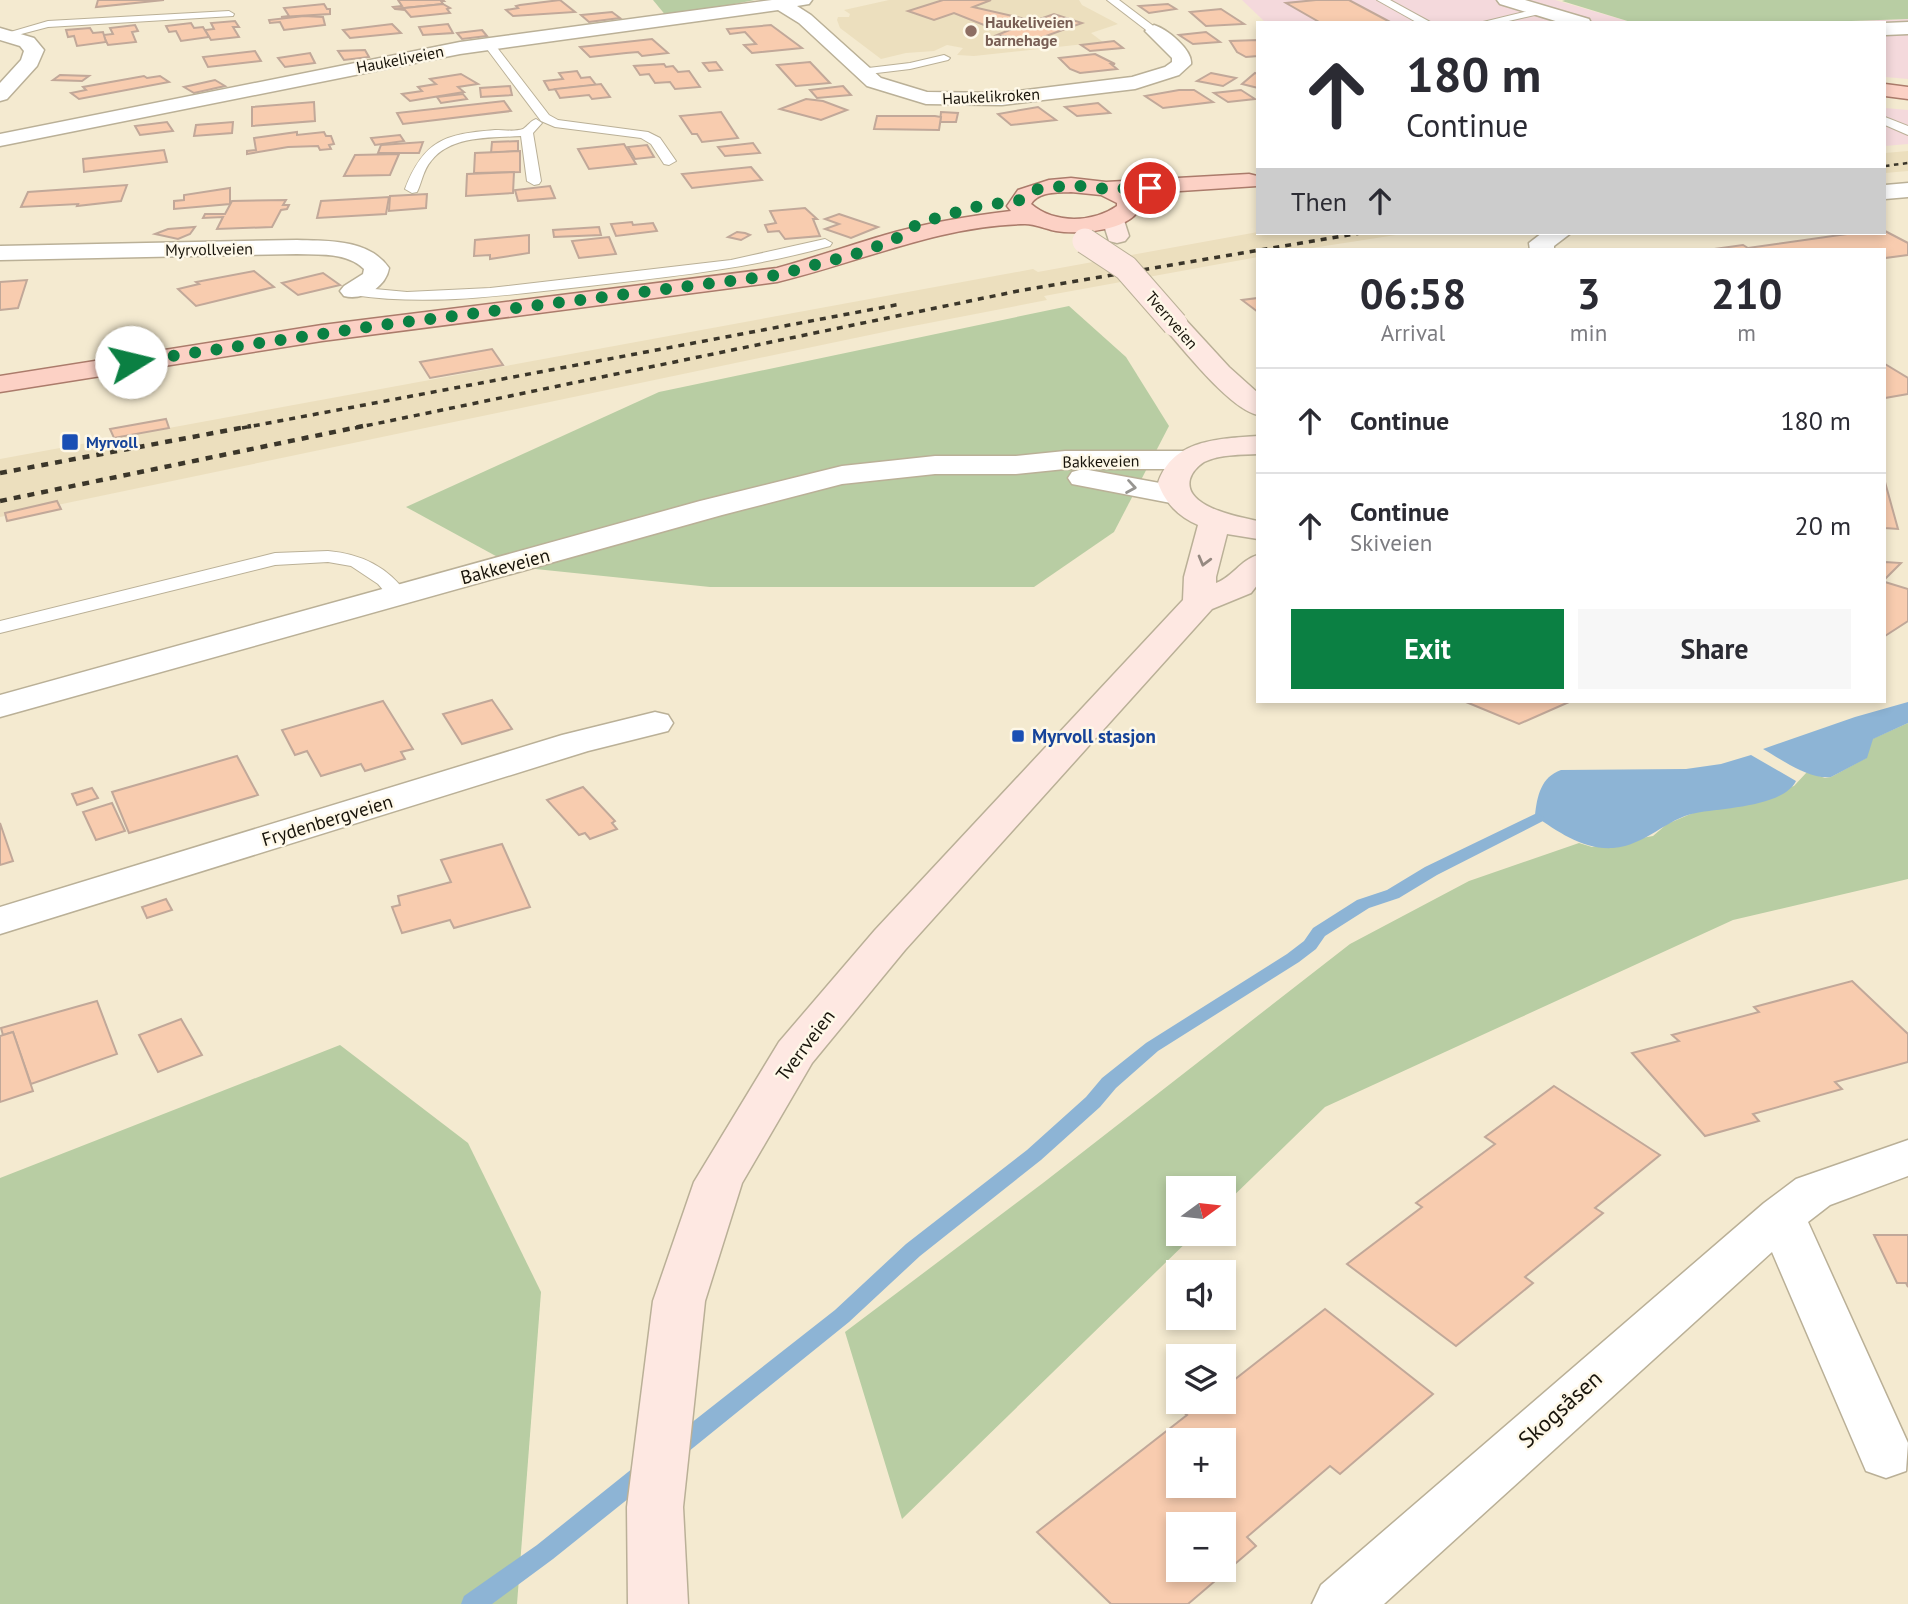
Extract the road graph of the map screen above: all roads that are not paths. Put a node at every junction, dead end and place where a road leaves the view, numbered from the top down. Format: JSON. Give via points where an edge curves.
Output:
{"nodes":[{"id":1,"x":803,"y":0,"type":"edge"},
{"id":2,"x":1112,"y":0,"type":"edge"},
{"id":3,"x":1382,"y":0,"type":"edge"},
{"id":4,"x":1524,"y":3,"type":"edge"},
{"id":5,"x":781,"y":4,"type":"junction"},
{"id":6,"x":229,"y":14,"type":"dead end"},
{"id":7,"x":1423,"y":21,"type":"edge"},
{"id":8,"x":1488,"y":21,"type":"edge"},
{"id":9,"x":1576,"y":21,"type":"edge"},
{"id":10,"x":1908,"y":28,"type":"edge"},
{"id":11,"x":1886,"y":29,"type":"edge"},
{"id":12,"x":1154,"y":31,"type":"joint"},
{"id":13,"x":3,"y":35,"type":"edge"},
{"id":14,"x":488,"y":43,"type":"junction"},
{"id":15,"x":944,"y":58,"type":"dead end"},
{"id":16,"x":860,"y":72,"type":"junction"},
{"id":17,"x":0,"y":95,"type":"edge"},
{"id":18,"x":545,"y":118,"type":"junction"},
{"id":19,"x":1886,"y":122,"type":"edge"},
{"id":20,"x":527,"y":132,"type":"junction"},
{"id":21,"x":1905,"y":136,"type":"edge"},
{"id":22,"x":0,"y":140,"type":"edge"},
{"id":23,"x":669,"y":161,"type":"dead end"},
{"id":24,"x":1253,"y":180,"type":"edge"},
{"id":25,"x":534,"y":181,"type":"dead end"},
{"id":26,"x":412,"y":189,"type":"dead end"},
{"id":27,"x":1106,"y":189,"type":"junction"},
{"id":28,"x":1908,"y":190,"type":"edge"},
{"id":29,"x":1886,"y":192,"type":"edge"},
{"id":30,"x":1025,"y":208,"type":"junction"},
{"id":31,"x":1121,"y":214,"type":"junction"},
{"id":32,"x":1058,"y":223,"type":"junction"},
{"id":33,"x":1555,"y":235,"type":"edge"},
{"id":34,"x":825,"y":243,"type":"dead end"},
{"id":35,"x":1542,"y":248,"type":"edge"},
{"id":36,"x":0,"y":253,"type":"edge"},
{"id":37,"x":1126,"y":268,"type":"junction"},
{"id":38,"x":353,"y":291,"type":"joint"},
{"id":39,"x":1219,"y":373,"type":"junction"},
{"id":40,"x":0,"y":384,"type":"edge"},
{"id":41,"x":1256,"y":405,"type":"edge"},
{"id":42,"x":1235,"y":430,"type":"edge"},
{"id":43,"x":1187,"y":460,"type":"junction"},
{"id":44,"x":1016,"y":465,"type":"junction"},
{"id":45,"x":1175,"y":495,"type":"junction"},
{"id":46,"x":1214,"y":521,"type":"junction"},
{"id":47,"x":1256,"y":530,"type":"edge"},
{"id":48,"x":1256,"y":567,"type":"edge"},
{"id":49,"x":398,"y":595,"type":"junction"},
{"id":50,"x":1200,"y":602,"type":"junction"},
{"id":51,"x":0,"y":627,"type":"edge"},
{"id":52,"x":0,"y":706,"type":"edge"},
{"id":53,"x":655,"y":723,"type":"dead end"},
{"id":54,"x":0,"y":921,"type":"edge"},
{"id":55,"x":1908,"y":1157,"type":"edge"},
{"id":56,"x":1781,"y":1216,"type":"junction"},
{"id":57,"x":1886,"y":1455,"type":"dead end"},
{"id":58,"x":658,"y":1604,"type":"edge"},
{"id":59,"x":1342,"y":1604,"type":"edge"}],
"edges":[{"from":1,"to":5,"type":"street","name":"Haukeliveien"},
{"from":2,"to":12,"type":"lane"},
{"from":3,"to":7,"type":"lane"},
{"from":4,"to":8,"type":"lane"},
{"from":4,"to":9,"type":"street"},
{"from":5,"to":14,"type":"street","name":"Haukeliveien"},
{"from":5,"to":16,"type":"street","name":"Haukelikroken","via":[[811,24]]},
{"from":6,"to":13,"type":"lane","via":[[48,24]]},
{"from":10,"to":11,"type":"street"},
{"from":12,"to":16,"type":"street","name":"Haukelikroken","via":[[1179,52],[1181,64],[1165,75],[1124,85],[954,100],[892,89]]},
{"from":13,"to":17,"type":"street","via":[[27,41],[34,50],[24,70]]},
{"from":14,"to":18,"type":"lane"},
{"from":14,"to":22,"type":"street","name":"Haukeliveien"},
{"from":15,"to":16,"type":"lane"},
{"from":18,"to":20,"type":"lane"},
{"from":18,"to":23,"type":"lane","via":[[573,127],[644,135],[656,141]]},
{"from":19,"to":21,"type":"lane"},
{"from":20,"to":25,"type":"lane"},
{"from":20,"to":26,"type":"lane","via":[[463,139],[439,148],[422,163]]},
{"from":24,"to":27,"type":"main road"},
{"from":24,"to":31,"type":"main road","via":[[1214,194]]},
{"from":27,"to":30,"type":"main road","via":[[1054,186],[1026,194]]},
{"from":27,"to":31,"type":"main road","via":[[1129,204]]},
{"from":28,"to":29,"type":"street"},
{"from":30,"to":32,"type":"main road"},
{"from":30,"to":40,"type":"main road","via":[[777,275],[321,333]]},
{"from":31,"to":32,"type":"main road","via":[[1088,224]]},
{"from":31,"to":37,"type":"main road","name":"Tverrveien"},
{"from":32,"to":37,"type":"main road","name":"Tverrveien","bridge":true},
{"from":33,"to":35,"type":"street","via":[[1541,243]]},
{"from":34,"to":38,"type":"lane","via":[[722,266],[461,295],[392,296]]},
{"from":36,"to":38,"type":"street","name":"Myrvollveien","via":[[330,249],[361,256],[377,268],[375,278]]},
{"from":37,"to":39,"type":"main road","name":"Tverrveien","bridge":true},
{"from":39,"to":41,"type":"main road","name":"Tverrveien"},
{"from":39,"to":42,"type":"main road"},
{"from":42,"to":43,"type":"main road"},
{"from":43,"to":44,"type":"street","name":"Bakkeveien","via":[[1065,460]]},
{"from":43,"to":45,"type":"main road","via":[[1173,476]]},
{"from":44,"to":45,"type":"street","name":"Bakkeveien","one_way":true},
{"from":44,"to":49,"type":"street","name":"Bakkeveien","via":[[935,465],[842,475]]},
{"from":45,"to":46,"type":"main road","via":[[1197,514]]},
{"from":46,"to":47,"type":"main road"},
{"from":46,"to":50,"type":"main road","one_way":true,"via":[[1200,577]]},
{"from":48,"to":50,"type":"main road","name":"Tverrveien","via":[[1240,586]]},
{"from":49,"to":51,"type":"lane","via":[[372,567],[346,558],[310,556],[275,559]]},
{"from":49,"to":52,"type":"street","name":"Bakkeveien"},
{"from":50,"to":58,"type":"main road","name":"Tverrveien","via":[[1035,778],[795,1053],[719,1182],[679,1301],[655,1507]]},
{"from":53,"to":54,"type":"street","name":"Frydenbergveien","via":[[575,743]]},
{"from":55,"to":56,"type":"street","name":"Skogsåsen","via":[[1812,1192]]},
{"from":56,"to":57,"type":"street"},
{"from":56,"to":59,"type":"street","name":"Skogsåsen"}]}
